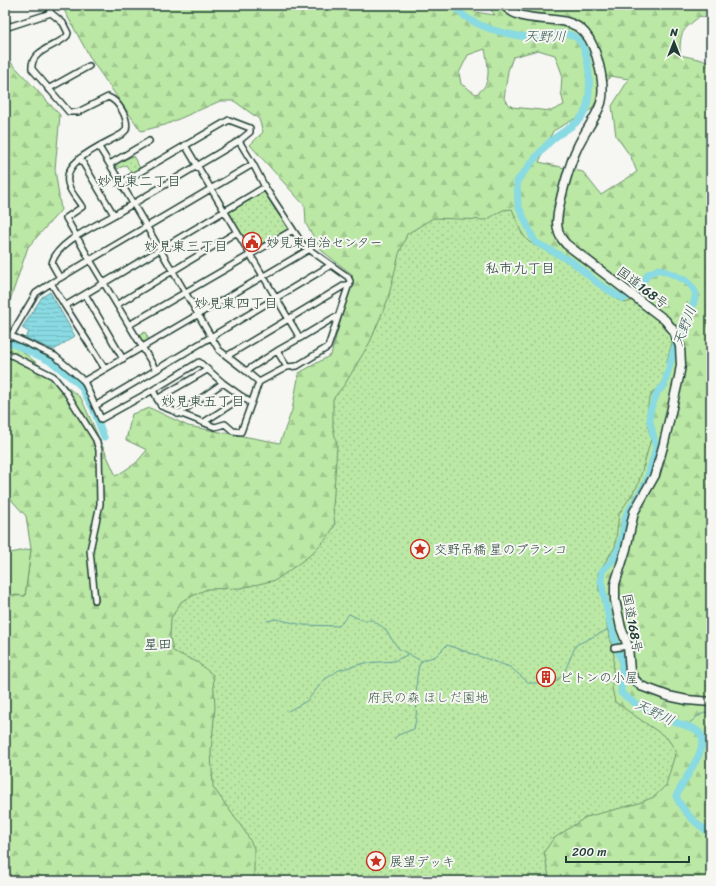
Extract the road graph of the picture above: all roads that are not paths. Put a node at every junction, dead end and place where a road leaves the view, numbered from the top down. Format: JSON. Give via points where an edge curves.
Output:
{"nodes":[{"id":1,"x":48,"y":5,"type":"edge"},
{"id":2,"x":504,"y":5,"type":"edge"},
{"id":3,"x":51,"y":13,"type":"junction"},
{"id":4,"x":5,"y":17,"type":"edge"},
{"id":5,"x":6,"y":27,"type":"edge"},
{"id":6,"x":89,"y":66,"type":"dead end"},
{"id":7,"x":48,"y":89,"type":"junction"},
{"id":8,"x":239,"y":141,"type":"junction"},
{"id":9,"x":149,"y":142,"type":"dead end"},
{"id":10,"x":186,"y":145,"type":"junction"},
{"id":11,"x":100,"y":147,"type":"junction"},
{"id":12,"x":80,"y":158,"type":"junction"},
{"id":13,"x":110,"y":164,"type":"junction"},
{"id":14,"x":253,"y":164,"type":"junction"},
{"id":15,"x":198,"y":166,"type":"junction"},
{"id":16,"x":121,"y":183,"type":"junction"},
{"id":17,"x":265,"y":187,"type":"junction"},
{"id":18,"x":212,"y":188,"type":"junction"},
{"id":19,"x":133,"y":204,"type":"junction"},
{"id":20,"x":226,"y":212,"type":"junction"},
{"id":21,"x":114,"y":215,"type":"junction"},
{"id":22,"x":147,"y":228,"type":"junction"},
{"id":23,"x":293,"y":230,"type":"junction"},
{"id":24,"x":237,"y":232,"type":"junction"},
{"id":25,"x":78,"y":237,"type":"junction"},
{"id":26,"x":160,"y":250,"type":"junction"},
{"id":27,"x":308,"y":250,"type":"junction"},
{"id":28,"x":250,"y":254,"type":"junction"},
{"id":29,"x":90,"y":260,"type":"junction"},
{"id":30,"x":331,"y":266,"type":"junction"},
{"id":31,"x":172,"y":271,"type":"junction"},
{"id":32,"x":263,"y":277,"type":"junction"},
{"id":33,"x":60,"y":278,"type":"junction"},
{"id":34,"x":51,"y":283,"type":"junction"},
{"id":35,"x":104,"y":283,"type":"junction"},
{"id":36,"x":350,"y":285,"type":"junction"},
{"id":37,"x":186,"y":293,"type":"junction"},
{"id":38,"x":85,"y":294,"type":"junction"},
{"id":39,"x":276,"y":300,"type":"junction"},
{"id":40,"x":118,"y":304,"type":"junction"},
{"id":41,"x":65,"y":306,"type":"junction"},
{"id":42,"x":198,"y":314,"type":"junction"},
{"id":43,"x":338,"y":317,"type":"junction"},
{"id":44,"x":288,"y":319,"type":"junction"},
{"id":45,"x":129,"y":325,"type":"junction"},
{"id":46,"x":5,"y":333,"type":"edge"},
{"id":47,"x":10,"y":337,"type":"junction"},
{"id":48,"x":211,"y":338,"type":"junction"},
{"id":49,"x":300,"y":338,"type":"junction"},
{"id":50,"x":142,"y":348,"type":"junction"},
{"id":51,"x":277,"y":351,"type":"junction"},
{"id":52,"x":5,"y":352,"type":"edge"},
{"id":53,"x":227,"y":356,"type":"junction"},
{"id":54,"x":123,"y":359,"type":"junction"},
{"id":55,"x":287,"y":367,"type":"junction"},
{"id":56,"x":105,"y":369,"type":"junction"},
{"id":57,"x":156,"y":370,"type":"junction"},
{"id":58,"x":208,"y":370,"type":"junction"},
{"id":59,"x":246,"y":371,"type":"junction"},
{"id":60,"x":84,"y":381,"type":"junction"},
{"id":61,"x":259,"y":382,"type":"junction"},
{"id":62,"x":223,"y":383,"type":"junction"},
{"id":63,"x":153,"y":390,"type":"junction"},
{"id":64,"x":243,"y":397,"type":"junction"},
{"id":65,"x":157,"y":399,"type":"junction"},
{"id":66,"x":251,"y":403,"type":"junction"},
{"id":67,"x":95,"y":406,"type":"junction"},
{"id":68,"x":178,"y":414,"type":"junction"},
{"id":69,"x":204,"y":422,"type":"junction"},
{"id":70,"x":95,"y":600,"type":"dead end"},
{"id":71,"x":626,"y":646,"type":"junction"},
{"id":72,"x":614,"y":648,"type":"dead end"},
{"id":73,"x":711,"y":702,"type":"edge"}],
"edges":[{"from":1,"to":3,"type":"street"},
{"from":2,"to":71,"type":"highway","name":"国道168号","via":[[522,16],[574,24],[590,40],[603,80],[603,93],[570,166],[558,215],[560,236],[566,244],[665,320],[680,346],[678,382],[655,475],[634,512],[615,584],[615,600]]},
{"from":3,"to":5,"type":"street"},
{"from":3,"to":7,"type":"street","via":[[63,23],[68,32],[67,36],[37,55],[31,64]]},
{"from":4,"to":5,"type":"street"},
{"from":6,"to":7,"type":"street"},
{"from":7,"to":11,"type":"street","via":[[64,108],[74,113],[102,98],[108,97],[116,102],[126,120],[126,130]]},
{"from":8,"to":10,"type":"street","via":[[250,132],[250,128],[229,120]]},
{"from":8,"to":14,"type":"street"},
{"from":8,"to":15,"type":"street"},
{"from":9,"to":13,"type":"street"},
{"from":10,"to":15,"type":"street"},
{"from":10,"to":16,"type":"street"},
{"from":11,"to":12,"type":"street"},
{"from":11,"to":13,"type":"street"},
{"from":12,"to":21,"type":"street"},
{"from":12,"to":25,"type":"street","via":[[73,163],[67,173],[69,186],[82,207],[66,218]]},
{"from":13,"to":16,"type":"street"},
{"from":14,"to":17,"type":"street"},
{"from":14,"to":18,"type":"street"},
{"from":15,"to":18,"type":"street"},
{"from":15,"to":19,"type":"street"},
{"from":16,"to":19,"type":"street"},
{"from":17,"to":20,"type":"street"},
{"from":17,"to":23,"type":"street"},
{"from":18,"to":20,"type":"street"},
{"from":18,"to":22,"type":"street"},
{"from":19,"to":21,"type":"street"},
{"from":19,"to":22,"type":"street"},
{"from":20,"to":24,"type":"street"},
{"from":20,"to":26,"type":"street"},
{"from":21,"to":25,"type":"street"},
{"from":22,"to":26,"type":"street"},
{"from":22,"to":29,"type":"street"},
{"from":23,"to":27,"type":"street"},
{"from":23,"to":28,"type":"street"},
{"from":24,"to":28,"type":"street"},
{"from":24,"to":31,"type":"street"},
{"from":25,"to":29,"type":"street"},
{"from":25,"to":33,"type":"street","via":[[62,246],[52,260]]},
{"from":26,"to":31,"type":"street"},
{"from":26,"to":35,"type":"street"},
{"from":27,"to":30,"type":"street"},
{"from":27,"to":32,"type":"street"},
{"from":28,"to":32,"type":"street"},
{"from":28,"to":37,"type":"street"},
{"from":29,"to":33,"type":"street"},
{"from":29,"to":35,"type":"street"},
{"from":30,"to":36,"type":"street","via":[[348,277]]},
{"from":30,"to":39,"type":"street"},
{"from":31,"to":37,"type":"street"},
{"from":31,"to":40,"type":"street"},
{"from":32,"to":39,"type":"street"},
{"from":32,"to":42,"type":"street"},
{"from":33,"to":34,"type":"street"},
{"from":34,"to":41,"type":"street"},
{"from":34,"to":47,"type":"street","via":[[36,293]]},
{"from":35,"to":38,"type":"street"},
{"from":35,"to":40,"type":"street"},
{"from":36,"to":43,"type":"street"},
{"from":36,"to":44,"type":"street","via":[[345,285]]},
{"from":37,"to":42,"type":"street"},
{"from":37,"to":45,"type":"street"},
{"from":38,"to":41,"type":"street"},
{"from":38,"to":54,"type":"street"},
{"from":39,"to":44,"type":"street"},
{"from":39,"to":48,"type":"street"},
{"from":40,"to":45,"type":"street"},
{"from":41,"to":56,"type":"street"},
{"from":42,"to":48,"type":"street"},
{"from":42,"to":50,"type":"street"},
{"from":43,"to":49,"type":"street"},
{"from":43,"to":55,"type":"street","via":[[328,347],[297,366]]},
{"from":44,"to":49,"type":"street"},
{"from":44,"to":53,"type":"street"},
{"from":45,"to":50,"type":"street"},
{"from":46,"to":47,"type":"street"},
{"from":47,"to":60,"type":"street","via":[[55,356]]},
{"from":48,"to":53,"type":"street"},
{"from":48,"to":57,"type":"street"},
{"from":49,"to":51,"type":"street"},
{"from":50,"to":54,"type":"street"},
{"from":50,"to":57,"type":"street"},
{"from":51,"to":55,"type":"street"},
{"from":51,"to":59,"type":"street"},
{"from":52,"to":70,"type":"street","via":[[53,376],[96,440],[99,450],[100,504],[90,550]]},
{"from":53,"to":59,"type":"street"},
{"from":54,"to":56,"type":"street"},
{"from":55,"to":61,"type":"street"},
{"from":56,"to":60,"type":"street"},
{"from":57,"to":67,"type":"street"},
{"from":58,"to":62,"type":"street"},
{"from":58,"to":63,"type":"street","via":[[199,362]]},
{"from":58,"to":65,"type":"street"},
{"from":59,"to":61,"type":"street"},
{"from":60,"to":67,"type":"street"},
{"from":61,"to":66,"type":"street"},
{"from":62,"to":64,"type":"street"},
{"from":62,"to":68,"type":"street"},
{"from":63,"to":65,"type":"street"},
{"from":63,"to":67,"type":"street","via":[[101,419]]},
{"from":64,"to":66,"type":"street"},
{"from":64,"to":69,"type":"street"},
{"from":65,"to":68,"type":"street","via":[[161,406]]},
{"from":66,"to":69,"type":"street","via":[[241,432],[233,432],[225,424],[215,427]]},
{"from":68,"to":69,"type":"street"},
{"from":71,"to":72,"type":"street"},
{"from":71,"to":73,"type":"highway","name":"国道168号","via":[[630,672],[641,686],[688,700]]}]}
